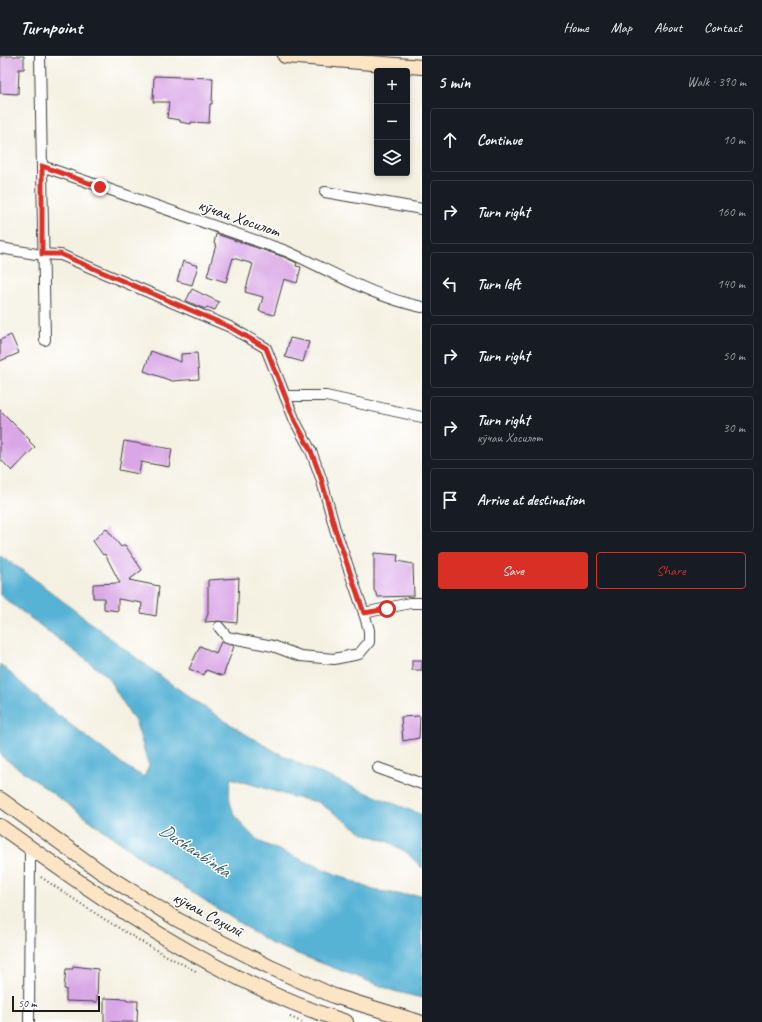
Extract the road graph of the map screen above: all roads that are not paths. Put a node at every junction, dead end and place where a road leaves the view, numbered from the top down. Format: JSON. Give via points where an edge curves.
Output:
{"nodes":[{"id":1,"x":40,"y":56,"type":"edge"},
{"id":2,"x":285,"y":56,"type":"edge"},
{"id":3,"x":327,"y":58,"type":"edge"},
{"id":4,"x":422,"y":67,"type":"edge"},
{"id":5,"x":42,"y":166,"type":"junction"},
{"id":6,"x":325,"y":192,"type":"dead end"},
{"id":7,"x":422,"y":209,"type":"edge"},
{"id":8,"x":0,"y":248,"type":"edge"},
{"id":9,"x":42,"y":254,"type":"junction"},
{"id":10,"x":422,"y":307,"type":"edge"},
{"id":11,"x":45,"y":340,"type":"dead end"},
{"id":12,"x":285,"y":396,"type":"junction"},
{"id":13,"x":422,"y":417,"type":"edge"},
{"id":14,"x":422,"y":603,"type":"edge"},
{"id":15,"x":364,"y":613,"type":"junction"},
{"id":16,"x":219,"y":627,"type":"dead end"},
{"id":17,"x":378,"y":768,"type":"dead end"},
{"id":18,"x":422,"y":784,"type":"edge"},
{"id":19,"x":0,"y":799,"type":"edge"},
{"id":20,"x":0,"y":826,"type":"edge"},
{"id":21,"x":30,"y":848,"type":"junction"},
{"id":22,"x":29,"y":1022,"type":"edge"},
{"id":23,"x":346,"y":1022,"type":"edge"},
{"id":24,"x":419,"y":1022,"type":"edge"}],
"edges":[{"from":1,"to":5,"type":"street"},
{"from":2,"to":3,"type":"main road"},
{"from":3,"to":4,"type":"main road"},
{"from":5,"to":9,"type":"street"},
{"from":5,"to":10,"type":"street","name":"кӯчаи Хосилот","via":[[286,251],[364,290]]},
{"from":6,"to":7,"type":"street"},
{"from":8,"to":9,"type":"street"},
{"from":9,"to":11,"type":"street"},
{"from":9,"to":12,"type":"street","via":[[60,254],[230,327],[266,348]]},
{"from":12,"to":13,"type":"street","via":[[326,396]]},
{"from":12,"to":15,"type":"street","via":[[321,478],[335,529]]},
{"from":14,"to":15,"type":"street","via":[[410,603]]},
{"from":15,"to":16,"type":"street","via":[[369,630],[368,642],[358,654],[334,659],[300,656],[273,646],[227,637]]},
{"from":17,"to":18,"type":"street"},
{"from":19,"to":24,"type":"main road","name":"кӯчаи Соҳилӣ","via":[[101,872],[178,920],[334,996]]},
{"from":20,"to":21,"type":"main road"},
{"from":21,"to":22,"type":"street"},
{"from":21,"to":23,"type":"main road","via":[[174,944],[257,986]]}]}
